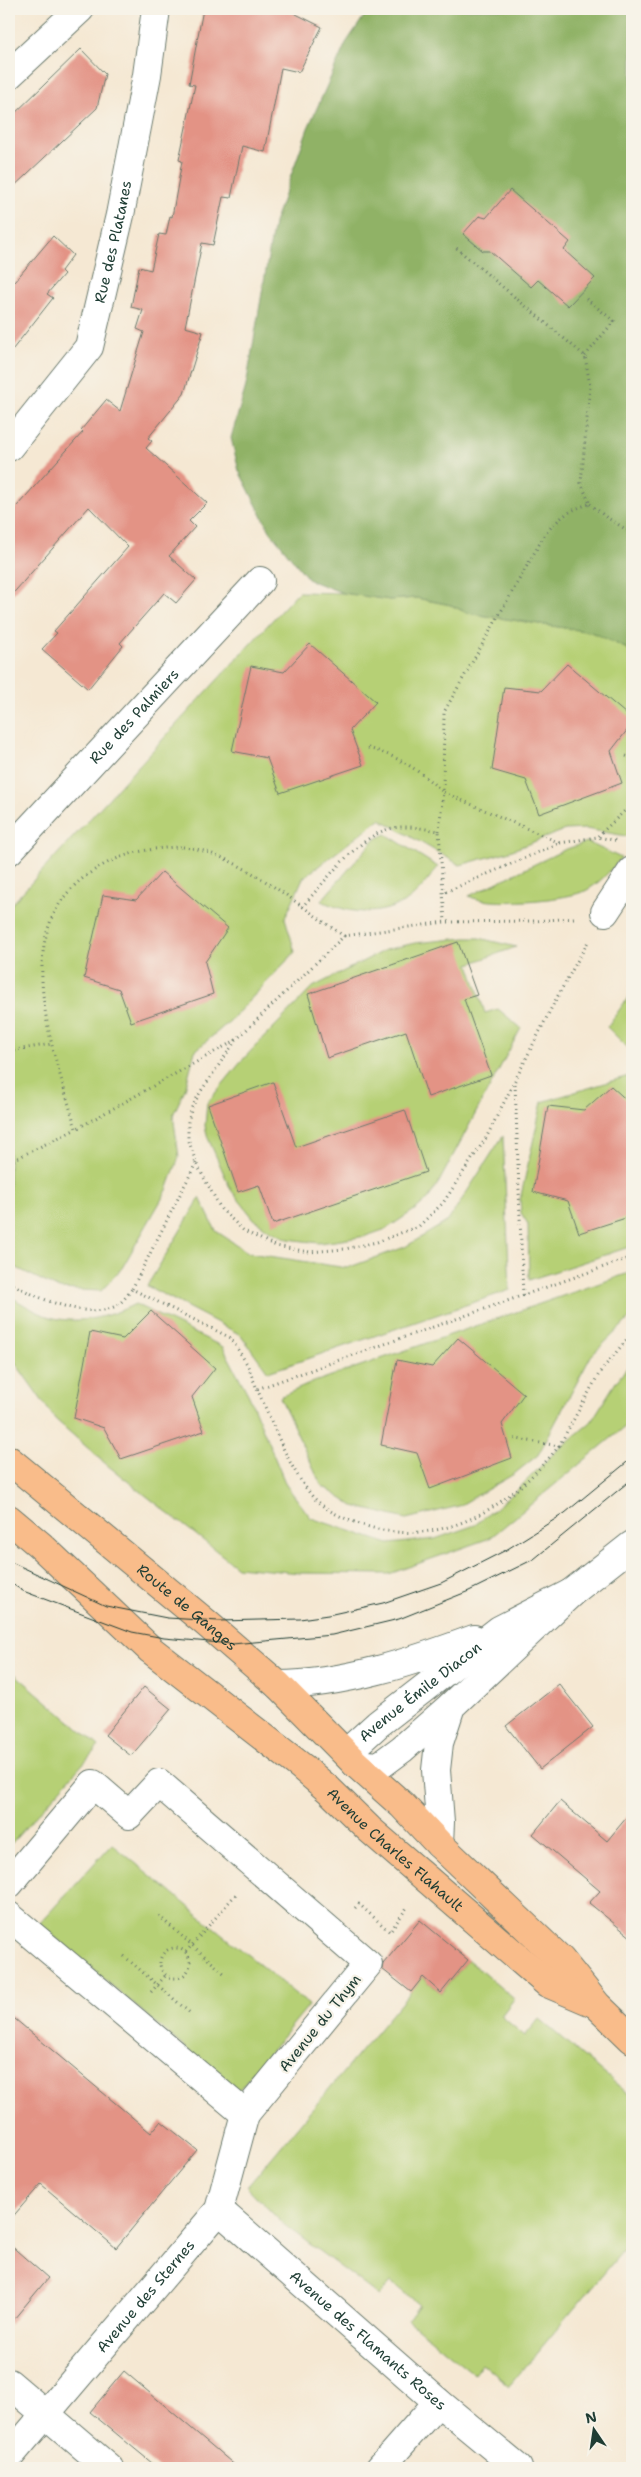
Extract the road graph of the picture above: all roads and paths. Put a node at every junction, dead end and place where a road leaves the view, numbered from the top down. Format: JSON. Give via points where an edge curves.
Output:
{"nodes":[{"id":1,"x":80,"y":9,"type":"edge"},
{"id":2,"x":156,"y":9,"type":"edge"},
{"id":3,"x":9,"y":75,"type":"edge"},
{"id":4,"x":455,"y":247,"type":"dead end"},
{"id":5,"x":585,"y":298,"type":"dead end"},
{"id":6,"x":585,"y":356,"type":"junction"},
{"id":7,"x":9,"y":447,"type":"edge"},
{"id":8,"x":590,"y":504,"type":"junction"},
{"id":9,"x":632,"y":533,"type":"edge"},
{"id":10,"x":260,"y":581,"type":"dead end"},
{"id":11,"x":368,"y":748,"type":"dead end"},
{"id":12,"x":626,"y":756,"type":"dead end"},
{"id":13,"x":632,"y":758,"type":"edge"},
{"id":14,"x":443,"y":792,"type":"junction"},
{"id":15,"x":632,"y":804,"type":"edge"},
{"id":16,"x":439,"y":831,"type":"junction"},
{"id":17,"x":597,"y":837,"type":"junction"},
{"id":18,"x":624,"y":842,"type":"dead end"},
{"id":19,"x":560,"y":843,"type":"junction"},
{"id":20,"x":9,"y":851,"type":"edge"},
{"id":21,"x":632,"y":871,"type":"edge"},
{"id":22,"x":443,"y":893,"type":"junction"},
{"id":23,"x":302,"y":907,"type":"junction"},
{"id":24,"x":605,"y":912,"type":"junction"},
{"id":25,"x":445,"y":922,"type":"junction"},
{"id":26,"x":344,"y":936,"type":"junction"},
{"id":27,"x":236,"y":1040,"type":"junction"},
{"id":28,"x":52,"y":1044,"type":"junction"},
{"id":29,"x":9,"y":1051,"type":"edge"},
{"id":30,"x":515,"y":1083,"type":"junction"},
{"id":31,"x":76,"y":1129,"type":"junction"},
{"id":32,"x":9,"y":1162,"type":"edge"},
{"id":33,"x":196,"y":1164,"type":"junction"},
{"id":34,"x":632,"y":1257,"type":"edge"},
{"id":35,"x":9,"y":1282,"type":"edge"},
{"id":36,"x":132,"y":1289,"type":"junction"},
{"id":37,"x":523,"y":1296,"type":"junction"},
{"id":38,"x":632,"y":1333,"type":"edge"},
{"id":39,"x":257,"y":1389,"type":"junction"},
{"id":40,"x":512,"y":1438,"type":"dead end"},
{"id":41,"x":559,"y":1446,"type":"junction"},
{"id":42,"x":9,"y":1460,"type":"edge"},
{"id":43,"x":9,"y":1519,"type":"edge"},
{"id":44,"x":632,"y":1545,"type":"edge"},
{"id":45,"x":571,"y":1593,"type":"junction"},
{"id":46,"x":498,"y":1630,"type":"junction"},
{"id":47,"x":278,"y":1685,"type":"junction"},
{"id":48,"x":451,"y":1706,"type":"junction"},
{"id":49,"x":356,"y":1764,"type":"junction"},
{"id":50,"x":329,"y":1790,"type":"junction"},
{"id":51,"x":439,"y":1844,"type":"junction"},
{"id":52,"x":259,"y":1869,"type":"junction"},
{"id":53,"x":9,"y":1884,"type":"edge"},
{"id":54,"x":401,"y":1901,"type":"dead end"},
{"id":55,"x":9,"y":1916,"type":"edge"},
{"id":56,"x":160,"y":1916,"type":"dead end"},
{"id":57,"x":331,"y":1932,"type":"junction"},
{"id":58,"x":192,"y":1944,"type":"junction"},
{"id":59,"x":186,"y":1952,"type":"junction"},
{"id":60,"x":124,"y":1956,"type":"dead end"},
{"id":61,"x":225,"y":1974,"type":"dead end"},
{"id":62,"x":597,"y":2005,"type":"junction"},
{"id":63,"x":190,"y":2013,"type":"dead end"},
{"id":64,"x":632,"y":2039,"type":"edge"},
{"id":65,"x":245,"y":2114,"type":"junction"},
{"id":66,"x":219,"y":2210,"type":"junction"},
{"id":67,"x":9,"y":2383,"type":"edge"},
{"id":68,"x":438,"y":2402,"type":"junction"},
{"id":69,"x":46,"y":2414,"type":"junction"},
{"id":70,"x":9,"y":2457,"type":"edge"},
{"id":71,"x":109,"y":2468,"type":"edge"},
{"id":72,"x":380,"y":2468,"type":"edge"},
{"id":73,"x":518,"y":2468,"type":"edge"}],
"edges":[{"from":1,"to":3,"type":"street"},
{"from":2,"to":7,"type":"street","name":"Rue des Platanes","via":[[120,215],[89,347]]},
{"from":4,"to":6,"type":"path"},
{"from":5,"to":6,"type":"path","via":[[614,321]]},
{"from":6,"to":8,"type":"path","via":[[590,386],[581,483]]},
{"from":8,"to":9,"type":"path"},
{"from":8,"to":14,"type":"path","via":[[573,508],[545,534],[444,712]]},
{"from":10,"to":20,"type":"street","name":"Rue des Palmiers"},
{"from":11,"to":14,"type":"path","via":[[391,754],[410,764]]},
{"from":12,"to":13,"type":"path"},
{"from":14,"to":16,"type":"path"},
{"from":14,"to":19,"type":"path"},
{"from":15,"to":17,"type":"path"},
{"from":16,"to":22,"type":"path"},
{"from":16,"to":23,"type":"path","via":[[394,828],[375,834]]},
{"from":17,"to":18,"type":"path"},
{"from":17,"to":19,"type":"path"},
{"from":19,"to":22,"type":"path"},
{"from":21,"to":24,"type":"street"},
{"from":22,"to":25,"type":"path"},
{"from":23,"to":26,"type":"path"},
{"from":23,"to":28,"type":"path","via":[[245,870],[201,849],[134,851],[100,867],[78,881],[65,895],[47,926],[41,980]]},
{"from":24,"to":25,"type":"path","via":[[560,920]]},
{"from":24,"to":30,"type":"path","via":[[555,1001]]},
{"from":25,"to":26,"type":"path"},
{"from":26,"to":27,"type":"path"},
{"from":27,"to":31,"type":"path"},
{"from":27,"to":33,"type":"path","via":[[192,1107],[188,1138]]},
{"from":28,"to":29,"type":"path"},
{"from":28,"to":31,"type":"path"},
{"from":30,"to":33,"type":"path","via":[[486,1138],[443,1203],[419,1226],[377,1242],[309,1252],[276,1246],[244,1231],[221,1210]]},
{"from":30,"to":37,"type":"path"},
{"from":31,"to":32,"type":"path"},
{"from":33,"to":36,"type":"path"},
{"from":34,"to":37,"type":"path"},
{"from":35,"to":36,"type":"path","via":[[44,1300],[91,1311],[118,1304]]},
{"from":36,"to":39,"type":"path","via":[[231,1338]]},
{"from":37,"to":39,"type":"path"},
{"from":38,"to":41,"type":"path","via":[[600,1372]]},
{"from":39,"to":41,"type":"path","via":[[293,1468],[314,1498],[343,1518],[385,1531],[420,1532],[462,1524],[487,1512],[516,1491]]},
{"from":40,"to":41,"type":"path"},
{"from":42,"to":47,"type":"main road","name":"Route de Ganges"},
{"from":43,"to":50,"type":"main road","via":[[151,1650]]},
{"from":44,"to":45,"type":"street","name":"Avenue Émile Diacon"},
{"from":45,"to":46,"type":"street","name":"Avenue Émile Diacon"},
{"from":45,"to":48,"type":"street","name":"Avenue Émile Diacon"},
{"from":46,"to":47,"type":"street","name":"Avenue Émile Diacon","via":[[433,1654],[358,1674]]},
{"from":46,"to":49,"type":"street","name":"Avenue Émile Diacon","via":[[355,1745]]},
{"from":47,"to":49,"type":"main road","name":"Route de Ganges"},
{"from":48,"to":49,"type":"street","name":"Avenue Émile Diacon","via":[[379,1766]]},
{"from":48,"to":51,"type":"street","name":"Avenue Émile Diacon","via":[[439,1743],[436,1770]]},
{"from":49,"to":50,"type":"main road","name":"Avenue Charles Flahault"},
{"from":49,"to":51,"type":"main road","name":"Avenue Charles Flahault"},
{"from":50,"to":62,"type":"main road","name":"Avenue Charles Flahault","via":[[368,1829],[547,1983]]},
{"from":51,"to":62,"type":"main road","name":"Avenue Charles Flahault","via":[[561,1960]]},
{"from":52,"to":53,"type":"street","name":"Avenue du Thym","via":[[159,1783],[129,1815],[93,1784]]},
{"from":52,"to":57,"type":"street","name":"Avenue du Thym"},
{"from":52,"to":58,"type":"path"},
{"from":54,"to":57,"type":"path","via":[[408,1906],[390,1932],[360,1904]]},
{"from":55,"to":65,"type":"street"},
{"from":56,"to":58,"type":"path"},
{"from":57,"to":65,"type":"street","name":"Avenue du Thym","via":[[368,1964]]},
{"from":58,"to":59,"type":"path"},
{"from":58,"to":61,"type":"path"},
{"from":59,"to":59,"type":"path","via":[[172,1948],[164,1953],[160,1962],[162,1971],[175,1978],[184,1974],[190,1966]]},
{"from":60,"to":63,"type":"path"},
{"from":62,"to":64,"type":"main road","name":"Avenue Charles Flahault"},
{"from":65,"to":66,"type":"street","name":"Avenue des Sternes"},
{"from":66,"to":68,"type":"street","name":"Avenue des Flamants Roses"},
{"from":66,"to":69,"type":"street","name":"Avenue des Sternes"},
{"from":67,"to":69,"type":"street"},
{"from":68,"to":72,"type":"street"},
{"from":68,"to":73,"type":"street","name":"Avenue des Flamants Roses"},
{"from":69,"to":70,"type":"street","name":"Avenue des Sternes"},
{"from":69,"to":71,"type":"street"}]}
